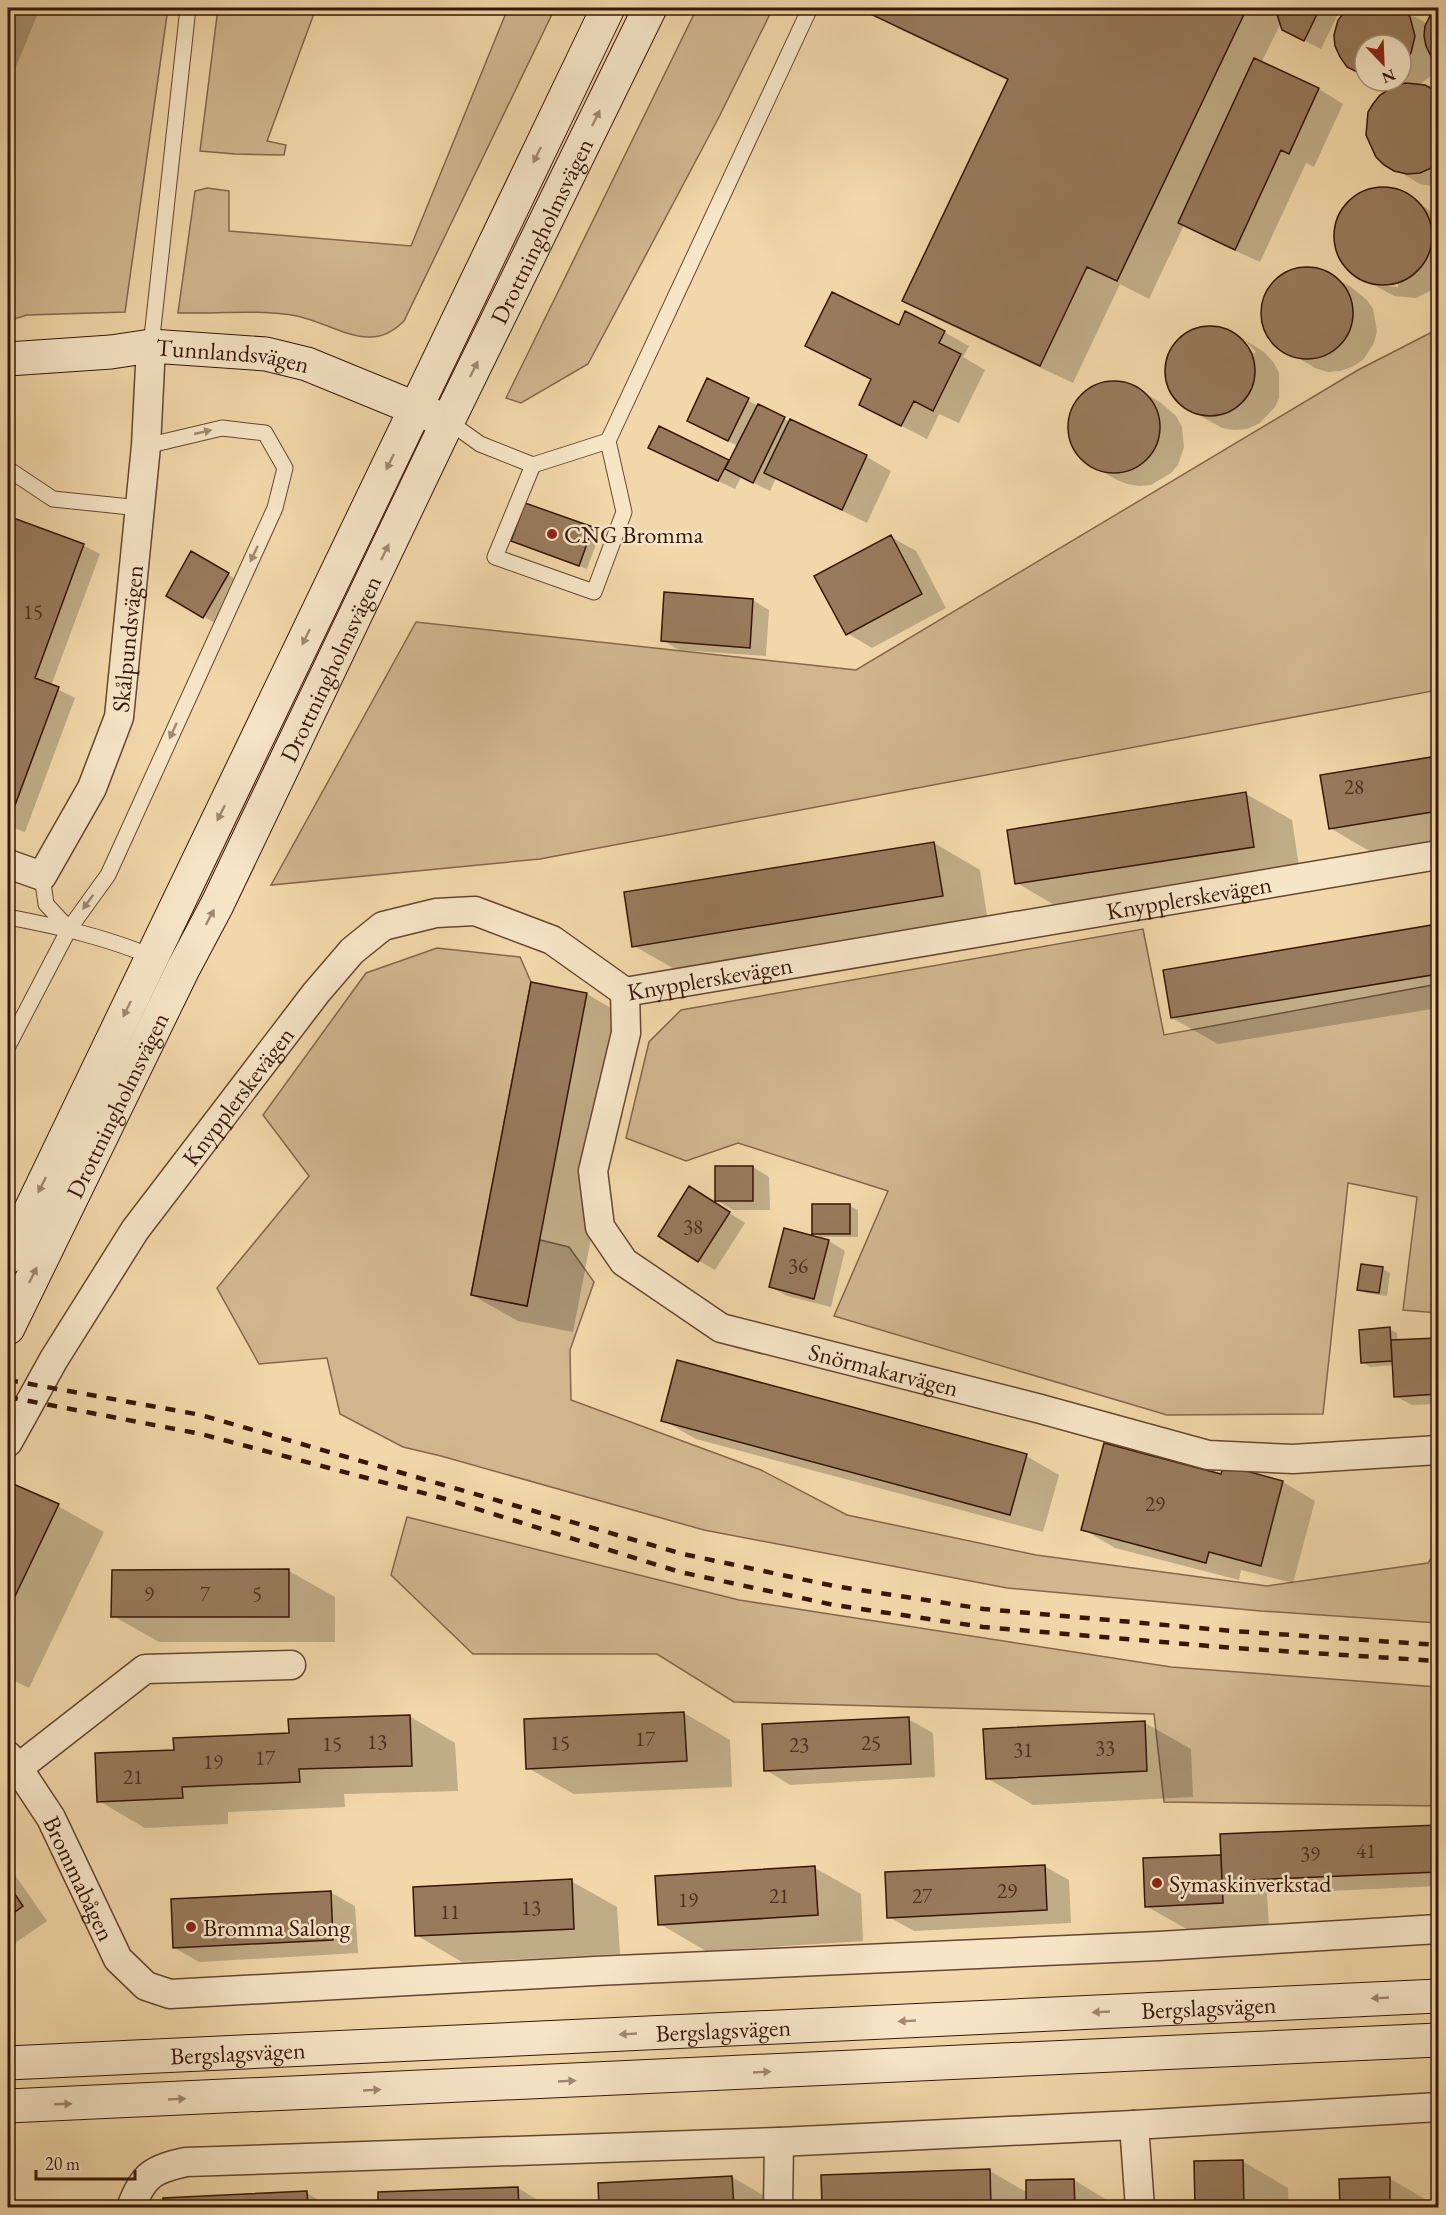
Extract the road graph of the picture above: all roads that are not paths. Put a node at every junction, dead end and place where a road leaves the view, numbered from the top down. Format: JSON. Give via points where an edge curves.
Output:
{"nodes":[{"id":1,"x":188,"y":8,"type":"edge"},
{"id":2,"x":608,"y":8,"type":"edge"},
{"id":3,"x":650,"y":8,"type":"edge"},
{"id":4,"x":810,"y":8,"type":"edge"},
{"id":5,"x":151,"y":346,"type":"junction"},
{"id":6,"x":8,"y":359,"type":"edge"},
{"id":7,"x":416,"y":409,"type":"junction"},
{"id":8,"x":448,"y":422,"type":"junction"},
{"id":9,"x":608,"y":441,"type":"junction"},
{"id":10,"x":146,"y":446,"type":"junction"},
{"id":11,"x":533,"y":465,"type":"junction"},
{"id":12,"x":8,"y":470,"type":"edge"},
{"id":13,"x":140,"y":508,"type":"junction"},
{"id":14,"x":1438,"y":855,"type":"edge"},
{"id":15,"x":8,"y":864,"type":"edge"},
{"id":16,"x":42,"y":876,"type":"junction"},
{"id":17,"x":8,"y":917,"type":"edge"},
{"id":18,"x":69,"y":929,"type":"junction"},
{"id":19,"x":152,"y":956,"type":"junction"},
{"id":20,"x":183,"y":969,"type":"junction"},
{"id":21,"x":625,"y":992,"type":"junction"},
{"id":22,"x":8,"y":1046,"type":"edge"},
{"id":23,"x":8,"y":1257,"type":"edge"},
{"id":24,"x":8,"y":1328,"type":"edge"},
{"id":25,"x":8,"y":1442,"type":"edge"},
{"id":26,"x":1438,"y":1450,"type":"edge"},
{"id":27,"x":291,"y":1665,"type":"dead end"},
{"id":28,"x":13,"y":1762,"type":"edge"},
{"id":29,"x":1438,"y":1929,"type":"edge"},
{"id":30,"x":1438,"y":1996,"type":"edge"},
{"id":31,"x":1438,"y":2040,"type":"edge"},
{"id":32,"x":8,"y":2063,"type":"edge"},
{"id":33,"x":8,"y":2106,"type":"edge"},
{"id":34,"x":1438,"y":2107,"type":"edge"},
{"id":35,"x":1134,"y":2125,"type":"junction"},
{"id":36,"x":779,"y":2142,"type":"junction"},
{"id":37,"x":131,"y":2208,"type":"edge"},
{"id":38,"x":778,"y":2208,"type":"edge"},
{"id":39,"x":1140,"y":2208,"type":"edge"}],
"edges":[{"from":1,"to":5,"type":"lane"},
{"from":2,"to":7,"type":"main road","name":"Drottningholmsvägen","one_way":true},
{"from":8,"to":3,"type":"main road","name":"Drottningholmsvägen","one_way":true},
{"from":4,"to":9,"type":"lane"},
{"from":5,"to":6,"type":"main road","name":"Tunnlandsvägen"},
{"from":5,"to":7,"type":"main road","name":"Tunnlandsvägen","via":[[266,354],[307,364]]},
{"from":5,"to":10,"type":"street","name":"Skålpundsvägen"},
{"from":7,"to":8,"type":"main road","name":"Tunnlandsvägen"},
{"from":7,"to":19,"type":"main road","name":"Drottningholmsvägen","one_way":true},
{"from":8,"to":11,"type":"lane","via":[[480,444]]},
{"from":20,"to":8,"type":"main road","name":"Drottningholmsvägen","one_way":true},
{"from":9,"to":11,"type":"lane"},
{"from":9,"to":11,"type":"lane","via":[[624,512],[594,592],[495,557]]},
{"from":10,"to":13,"type":"street","name":"Skålpundsvägen"},
{"from":10,"to":18,"type":"lane","one_way":true,"via":[[222,428],[265,433],[285,468],[275,508],[108,875]]},
{"from":12,"to":13,"type":"lane","via":[[52,500]]},
{"from":13,"to":16,"type":"street","name":"Skålpundsvägen","via":[[119,717],[92,788]]},
{"from":14,"to":21,"type":"street","name":"Knypplerskevägen"},
{"from":15,"to":16,"type":"street"},
{"from":16,"to":18,"type":"lane","via":[[46,904]]},
{"from":17,"to":18,"type":"lane"},
{"from":18,"to":19,"type":"lane"},
{"from":18,"to":22,"type":"lane"},
{"from":19,"to":20,"type":"lane"},
{"from":19,"to":23,"type":"main road","name":"Drottningholmsvägen","one_way":true},
{"from":24,"to":20,"type":"main road","name":"Drottningholmsvägen","one_way":true},
{"from":21,"to":25,"type":"street","name":"Knypplerskevägen","via":[[552,940],[475,911],[436,913],[383,926],[351,951],[316,993],[135,1230],[54,1359]]},
{"from":21,"to":26,"type":"street","name":"Snörmakarvägen","via":[[626,1033],[594,1171],[600,1227],[624,1262],[721,1328],[1208,1455],[1293,1459]]},
{"from":27,"to":28,"type":"street","name":"Brommabågen","via":[[146,1669]]},
{"from":28,"to":29,"type":"street","name":"Brommabågen","via":[[51,1818],[118,1959],[146,1986],[170,1994]]},
{"from":30,"to":32,"type":"main road","name":"Bergslagsvägen","one_way":true},
{"from":33,"to":31,"type":"main road","name":"Bergslagsvägen","one_way":true},
{"from":34,"to":35,"type":"street"},
{"from":35,"to":36,"type":"street"},
{"from":35,"to":39,"type":"street"},
{"from":36,"to":37,"type":"street","via":[[186,2162],[147,2176]]},
{"from":36,"to":38,"type":"street"}]}
